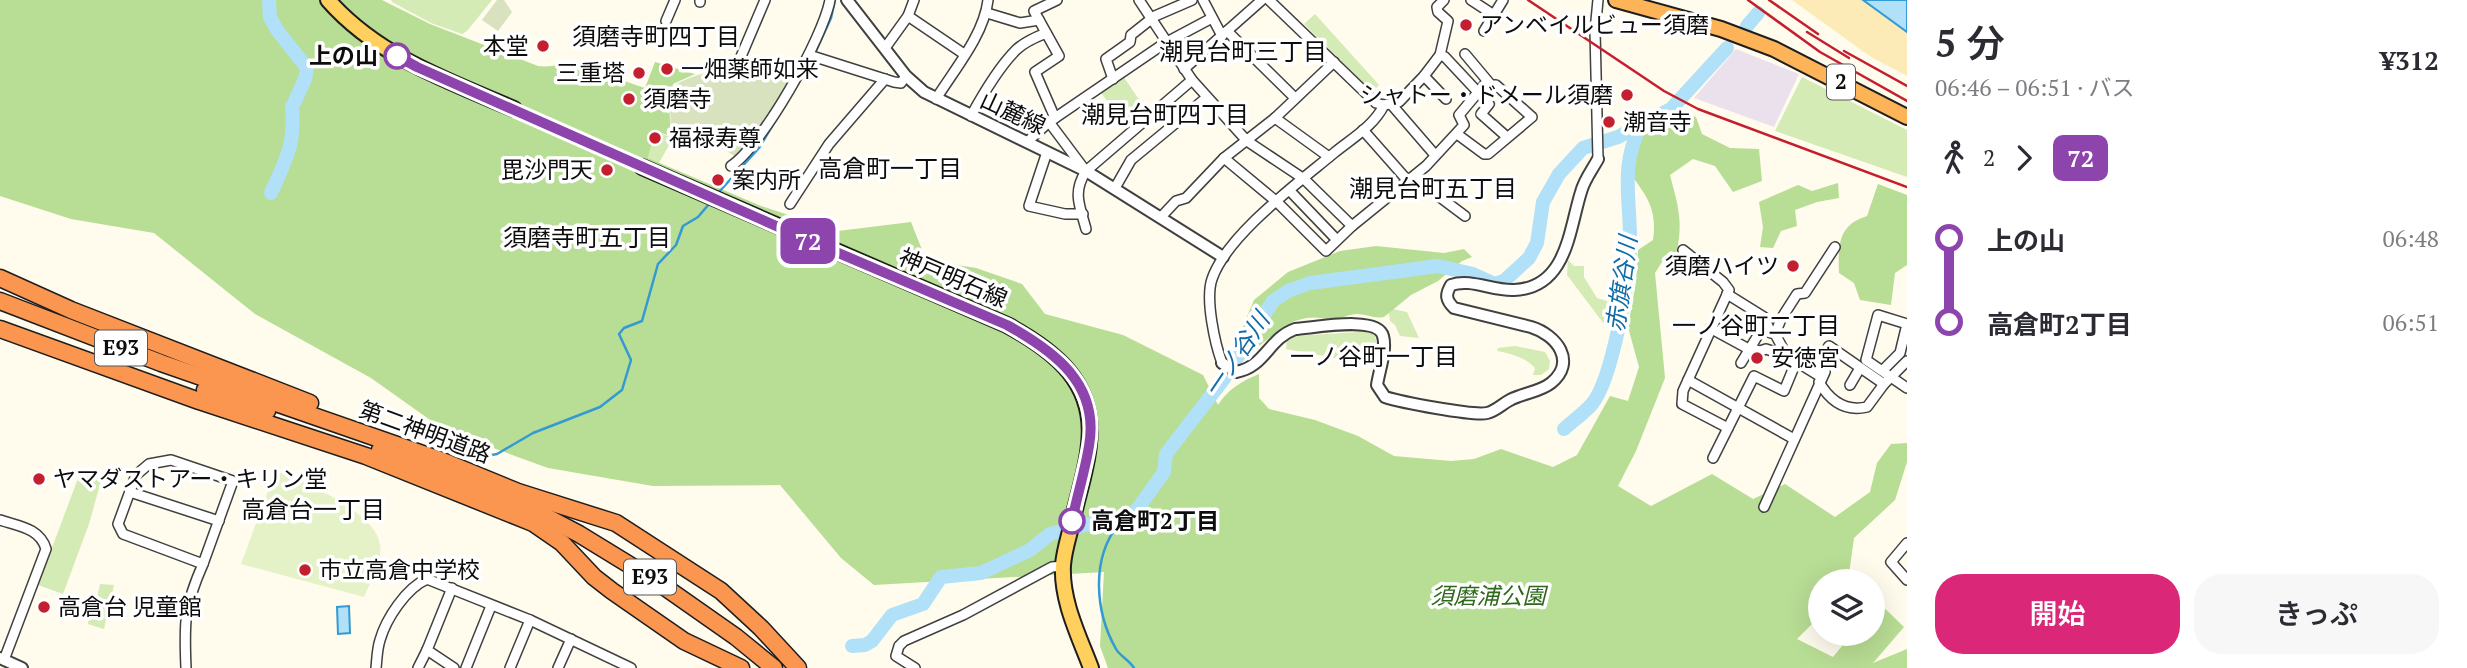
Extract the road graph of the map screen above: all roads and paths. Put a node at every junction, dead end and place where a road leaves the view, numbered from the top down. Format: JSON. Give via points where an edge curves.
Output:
{"nodes":[{"id":1,"x":328,"y":0,"type":"edge"},
{"id":2,"x":675,"y":0,"type":"edge"},
{"id":3,"x":765,"y":0,"type":"edge"},
{"id":4,"x":830,"y":0,"type":"edge"},
{"id":5,"x":847,"y":0,"type":"edge"},
{"id":6,"x":914,"y":0,"type":"edge"},
{"id":7,"x":988,"y":0,"type":"edge"},
{"id":8,"x":1031,"y":0,"type":"edge"},
{"id":9,"x":1057,"y":0,"type":"edge"},
{"id":10,"x":1139,"y":0,"type":"edge"},
{"id":11,"x":1192,"y":0,"type":"edge"},
{"id":12,"x":1203,"y":0,"type":"edge"},
{"id":13,"x":1262,"y":0,"type":"edge"},
{"id":14,"x":1269,"y":0,"type":"edge"},
{"id":15,"x":1448,"y":0,"type":"edge"},
{"id":16,"x":1471,"y":0,"type":"edge"},
{"id":17,"x":1503,"y":0,"type":"edge"},
{"id":18,"x":1598,"y":0,"type":"edge"},
{"id":19,"x":1616,"y":0,"type":"edge"},
{"id":20,"x":1647,"y":4,"type":"edge"},
{"id":21,"x":987,"y":13,"type":"junction"},
{"id":22,"x":1493,"y":15,"type":"junction"},
{"id":23,"x":908,"y":16,"type":"junction"},
{"id":24,"x":1037,"y":16,"type":"junction"},
{"id":25,"x":1212,"y":18,"type":"junction"},
{"id":26,"x":1153,"y":20,"type":"junction"},
{"id":27,"x":666,"y":21,"type":"dead end"},
{"id":28,"x":1484,"y":31,"type":"dead end"},
{"id":29,"x":1046,"y":33,"type":"junction"},
{"id":30,"x":1224,"y":33,"type":"junction"},
{"id":31,"x":1166,"y":43,"type":"junction"},
{"id":32,"x":885,"y":48,"type":"junction"},
{"id":33,"x":964,"y":54,"type":"junction"},
{"id":34,"x":1465,"y":54,"type":"dead end"},
{"id":35,"x":1440,"y":55,"type":"junction"},
{"id":36,"x":812,"y":56,"type":"junction"},
{"id":37,"x":1334,"y":62,"type":"junction"},
{"id":38,"x":1184,"y":69,"type":"junction"},
{"id":39,"x":734,"y":73,"type":"dead end"},
{"id":40,"x":906,"y":76,"type":"junction"},
{"id":41,"x":1424,"y":76,"type":"junction"},
{"id":42,"x":885,"y":79,"type":"junction"},
{"id":43,"x":1112,"y":79,"type":"junction"},
{"id":44,"x":1192,"y":80,"type":"junction"},
{"id":45,"x":1491,"y":85,"type":"junction"},
{"id":46,"x":1476,"y":93,"type":"junction"},
{"id":47,"x":1206,"y":97,"type":"junction"},
{"id":48,"x":936,"y":99,"type":"junction"},
{"id":49,"x":1296,"y":99,"type":"junction"},
{"id":50,"x":1446,"y":99,"type":"dead end"},
{"id":51,"x":1388,"y":104,"type":"junction"},
{"id":52,"x":514,"y":109,"type":"tunnel mouth"},
{"id":53,"x":971,"y":116,"type":"junction"},
{"id":54,"x":1907,"y":117,"type":"edge"},
{"id":55,"x":1275,"y":118,"type":"junction"},
{"id":56,"x":1052,"y":120,"type":"junction"},
{"id":57,"x":1363,"y":130,"type":"junction"},
{"id":58,"x":1457,"y":134,"type":"junction"},
{"id":59,"x":1507,"y":137,"type":"junction"},
{"id":60,"x":1247,"y":141,"type":"junction"},
{"id":61,"x":1027,"y":142,"type":"junction"},
{"id":62,"x":1047,"y":152,"type":"junction"},
{"id":63,"x":1435,"y":155,"type":"junction"},
{"id":64,"x":1329,"y":157,"type":"junction"},
{"id":65,"x":1224,"y":158,"type":"junction"},
{"id":66,"x":1598,"y":158,"type":"joint"},
{"id":67,"x":730,"y":166,"type":"dead end"},
{"id":68,"x":642,"y":167,"type":"tunnel mouth"},
{"id":69,"x":1086,"y":171,"type":"junction"},
{"id":70,"x":1304,"y":179,"type":"junction"},
{"id":71,"x":1410,"y":179,"type":"junction"},
{"id":72,"x":1115,"y":188,"type":"junction"},
{"id":73,"x":1290,"y":191,"type":"junction"},
{"id":74,"x":1277,"y":202,"type":"junction"},
{"id":75,"x":790,"y":204,"type":"dead end"},
{"id":76,"x":1083,"y":214,"type":"junction"},
{"id":77,"x":1465,"y":216,"type":"dead end"},
{"id":78,"x":1161,"y":217,"type":"junction"},
{"id":79,"x":1352,"y":226,"type":"junction"},
{"id":80,"x":1086,"y":229,"type":"dead end"},
{"id":81,"x":1338,"y":240,"type":"junction"},
{"id":82,"x":1835,"y":247,"type":"dead end"},
{"id":83,"x":1683,"y":250,"type":"dead end"},
{"id":84,"x":1223,"y":257,"type":"junction"},
{"id":85,"x":0,"y":278,"type":"edge"},
{"id":86,"x":1727,"y":294,"type":"junction"},
{"id":87,"x":0,"y":301,"type":"edge"},
{"id":88,"x":0,"y":312,"type":"edge"},
{"id":89,"x":1766,"y":322,"type":"junction"},
{"id":90,"x":1710,"y":328,"type":"junction"},
{"id":91,"x":0,"y":329,"type":"edge"},
{"id":92,"x":1773,"y":333,"type":"junction"},
{"id":93,"x":1748,"y":348,"type":"junction"},
{"id":94,"x":1766,"y":349,"type":"junction"},
{"id":95,"x":1787,"y":356,"type":"junction"},
{"id":96,"x":1907,"y":361,"type":"edge"},
{"id":97,"x":1796,"y":362,"type":"junction"},
{"id":98,"x":1222,"y":363,"type":"joint"},
{"id":99,"x":1741,"y":363,"type":"dead end"},
{"id":100,"x":1860,"y":368,"type":"junction"},
{"id":101,"x":1882,"y":371,"type":"junction"},
{"id":102,"x":1820,"y":379,"type":"junction"},
{"id":103,"x":1688,"y":380,"type":"junction"},
{"id":104,"x":1887,"y":380,"type":"junction"},
{"id":105,"x":1850,"y":385,"type":"dead end"},
{"id":106,"x":1907,"y":388,"type":"edge"},
{"id":107,"x":241,"y":396,"type":"junction"},
{"id":108,"x":1737,"y":409,"type":"junction"},
{"id":109,"x":1728,"y":428,"type":"junction"},
{"id":110,"x":1794,"y":439,"type":"junction"},
{"id":111,"x":1713,"y":458,"type":"dead end"},
{"id":112,"x":436,"y":472,"type":"junction"},
{"id":113,"x":130,"y":492,"type":"junction"},
{"id":114,"x":515,"y":503,"type":"junction"},
{"id":115,"x":1764,"y":507,"type":"dead end"},
{"id":116,"x":0,"y":520,"type":"edge"},
{"id":117,"x":219,"y":520,"type":"junction"},
{"id":118,"x":1907,"y":543,"type":"edge"},
{"id":119,"x":202,"y":564,"type":"junction"},
{"id":120,"x":1063,"y":566,"type":"junction"},
{"id":121,"x":1907,"y":580,"type":"edge"},
{"id":122,"x":452,"y":588,"type":"junction"},
{"id":123,"x":491,"y":606,"type":"junction"},
{"id":124,"x":708,"y":618,"type":"junction"},
{"id":125,"x":530,"y":620,"type":"junction"},
{"id":126,"x":571,"y":639,"type":"junction"},
{"id":127,"x":427,"y":650,"type":"junction"},
{"id":128,"x":612,"y":658,"type":"junction"},
{"id":129,"x":2,"y":659,"type":"edge"},
{"id":130,"x":418,"y":667,"type":"edge"},
{"id":131,"x":23,"y":668,"type":"edge"},
{"id":132,"x":186,"y":668,"type":"edge"},
{"id":133,"x":376,"y":668,"type":"edge"},
{"id":134,"x":454,"y":668,"type":"edge"},
{"id":135,"x":466,"y":668,"type":"edge"},
{"id":136,"x":510,"y":668,"type":"edge"},
{"id":137,"x":558,"y":668,"type":"edge"},
{"id":138,"x":608,"y":668,"type":"edge"},
{"id":139,"x":631,"y":668,"type":"edge"},
{"id":140,"x":741,"y":668,"type":"edge"},
{"id":141,"x":758,"y":668,"type":"edge"},
{"id":142,"x":774,"y":668,"type":"edge"},
{"id":143,"x":798,"y":668,"type":"edge"},
{"id":144,"x":915,"y":668,"type":"edge"},
{"id":145,"x":1091,"y":668,"type":"edge"}],
"edges":[{"from":1,"to":52,"type":"main road","via":[[377,45]]},
{"from":2,"to":27,"type":"street"},
{"from":3,"to":39,"type":"street"},
{"from":4,"to":36,"type":"street"},
{"from":5,"to":32,"type":"street","name":"山麓線"},
{"from":6,"to":23,"type":"street"},
{"from":7,"to":21,"type":"street"},
{"from":8,"to":24,"type":"street"},
{"from":9,"to":24,"type":"street"},
{"from":10,"to":26,"type":"street"},
{"from":11,"to":26,"type":"street"},
{"from":12,"to":25,"type":"street"},
{"from":13,"to":30,"type":"street"},
{"from":14,"to":37,"type":"street"},
{"from":15,"to":35,"type":"street","via":[[1437,7],[1448,21]]},
{"from":16,"to":22,"type":"street"},
{"from":17,"to":22,"type":"street"},
{"from":18,"to":66,"type":"street"},
{"from":19,"to":20,"type":"highway","number":"2"},
{"from":20,"to":54,"type":"highway","number":"2","via":[[1774,49]]},
{"from":21,"to":24,"type":"street","via":[[1020,23]]},
{"from":21,"to":33,"type":"street"},
{"from":22,"to":28,"type":"street"},
{"from":23,"to":32,"type":"street"},
{"from":23,"to":33,"type":"street"},
{"from":24,"to":29,"type":"street"},
{"from":25,"to":30,"type":"street"},
{"from":25,"to":31,"type":"street"},
{"from":26,"to":31,"type":"street"},
{"from":26,"to":43,"type":"street","via":[[1106,59]]},
{"from":29,"to":53,"type":"street","via":[[1017,50]]},
{"from":29,"to":56,"type":"street","via":[[1059,56],[1035,72]]},
{"from":30,"to":38,"type":"street"},
{"from":30,"to":49,"type":"street"},
{"from":31,"to":38,"type":"street"},
{"from":31,"to":43,"type":"street"},
{"from":32,"to":40,"type":"street","name":"山麓線"},
{"from":33,"to":48,"type":"street"},
{"from":34,"to":45,"type":"street"},
{"from":35,"to":41,"type":"street"},
{"from":35,"to":46,"type":"street"},
{"from":36,"to":42,"type":"street"},
{"from":36,"to":67,"type":"street","via":[[767,126],[741,160]]},
{"from":37,"to":49,"type":"street"},
{"from":37,"to":51,"type":"street","via":[[1376,103]]},
{"from":38,"to":44,"type":"street"},
{"from":40,"to":42,"type":"street","via":[[901,83]]},
{"from":40,"to":48,"type":"street","name":"山麓線"},
{"from":41,"to":50,"type":"street"},
{"from":41,"to":51,"type":"street","via":[[1398,102]]},
{"from":42,"to":75,"type":"street","via":[[829,144]]},
{"from":43,"to":56,"type":"street"},
{"from":44,"to":47,"type":"street"},
{"from":44,"to":69,"type":"street"},
{"from":45,"to":46,"type":"street","via":[[1485,84]]},
{"from":45,"to":59,"type":"street","via":[[1532,117]]},
{"from":46,"to":58,"type":"street","via":[[1459,115],[1464,125]]},
{"from":46,"to":59,"type":"street","via":[[1489,104],[1481,114]]},
{"from":47,"to":60,"type":"street"},
{"from":47,"to":72,"type":"street","via":[[1131,160]]},
{"from":48,"to":53,"type":"street","name":"山麓線"},
{"from":49,"to":55,"type":"street"},
{"from":51,"to":57,"type":"street"},
{"from":51,"to":63,"type":"street"},
{"from":53,"to":61,"type":"street","name":"山麓線"},
{"from":55,"to":60,"type":"street"},
{"from":55,"to":64,"type":"street"},
{"from":56,"to":61,"type":"street"},
{"from":56,"to":69,"type":"street"},
{"from":57,"to":64,"type":"street"},
{"from":57,"to":71,"type":"street"},
{"from":58,"to":59,"type":"street","via":[[1488,154]]},
{"from":58,"to":63,"type":"street"},
{"from":60,"to":65,"type":"street"},
{"from":60,"to":70,"type":"street"},
{"from":61,"to":62,"type":"street","name":"山麓線"},
{"from":62,"to":69,"type":"street","name":"山麓線"},
{"from":62,"to":76,"type":"street","via":[[1029,206]]},
{"from":63,"to":71,"type":"street"},
{"from":64,"to":70,"type":"street"},
{"from":65,"to":74,"type":"street"},
{"from":65,"to":78,"type":"street"},
{"from":66,"to":98,"type":"street","via":[[1584,183],[1564,253],[1550,274],[1515,290],[1461,281],[1447,292],[1454,308],[1531,327],[1553,338],[1563,363],[1548,386],[1488,413],[1385,397],[1377,385],[1383,333],[1364,324],[1295,329],[1277,340],[1248,370],[1236,372]]},
{"from":68,"to":120,"type":"main road","name":"神戸明石線","via":[[1007,325],[1059,359],[1079,385],[1089,412],[1090,444]]},
{"from":69,"to":72,"type":"street","name":"山麓線"},
{"from":69,"to":76,"type":"street","via":[[1077,192]]},
{"from":70,"to":73,"type":"street"},
{"from":70,"to":79,"type":"street"},
{"from":71,"to":77,"type":"street"},
{"from":71,"to":79,"type":"street"},
{"from":72,"to":78,"type":"street","name":"山麓線"},
{"from":73,"to":74,"type":"street"},
{"from":73,"to":81,"type":"street"},
{"from":74,"to":81,"type":"street","via":[[1326,251]]},
{"from":74,"to":84,"type":"street"},
{"from":76,"to":80,"type":"street"},
{"from":78,"to":84,"type":"street","name":"山麓線"},
{"from":79,"to":81,"type":"street"},
{"from":82,"to":92,"type":"street"},
{"from":83,"to":86,"type":"street","via":[[1723,282]]},
{"from":84,"to":98,"type":"street","via":[[1211,281],[1209,302]]},
{"from":85,"to":112,"type":"highway","via":[[385,432]]},
{"from":86,"to":89,"type":"street"},
{"from":86,"to":90,"type":"street"},
{"from":87,"to":107,"type":"highway","name":"第二神明道路","number":"E93"},
{"from":88,"to":107,"type":"highway","name":"第二神明道路","number":"E93"},
{"from":89,"to":92,"type":"street"},
{"from":89,"to":93,"type":"street"},
{"from":90,"to":93,"type":"street"},
{"from":90,"to":103,"type":"street"},
{"from":91,"to":112,"type":"highway","via":[[366,456]]},
{"from":92,"to":94,"type":"street"},
{"from":92,"to":95,"type":"street"},
{"from":93,"to":94,"type":"street"},
{"from":93,"to":99,"type":"street"},
{"from":94,"to":95,"type":"street"},
{"from":95,"to":97,"type":"street"},
{"from":96,"to":104,"type":"street"},
{"from":97,"to":102,"type":"street"},
{"from":97,"to":108,"type":"street","via":[[1784,391],[1754,376]]},
{"from":100,"to":102,"type":"street","via":[[1829,346],[1816,367],[1825,372]]},
{"from":100,"to":104,"type":"street"},
{"from":100,"to":105,"type":"street"},
{"from":101,"to":101,"type":"street","via":[[1866,360],[1878,315],[1906,324],[1900,353]]},
{"from":101,"to":104,"type":"street"},
{"from":102,"to":104,"type":"street","via":[[1825,392],[1853,410],[1867,407]]},
{"from":102,"to":110,"type":"street"},
{"from":103,"to":108,"type":"street"},
{"from":103,"to":109,"type":"street","via":[[1682,404]]},
{"from":104,"to":106,"type":"street"},
{"from":107,"to":112,"type":"highway","name":"第二神明道路","number":"E93"},
{"from":108,"to":109,"type":"street"},
{"from":108,"to":110,"type":"street"},
{"from":109,"to":111,"type":"street"},
{"from":110,"to":115,"type":"street"},
{"from":112,"to":114,"type":"highway","name":"第二神明道路","number":"E93"},
{"from":113,"to":117,"type":"street"},
{"from":113,"to":117,"type":"street","via":[[142,468],[171,460],[233,481]]},
{"from":113,"to":119,"type":"street","via":[[118,524],[123,534]]},
{"from":114,"to":124,"type":"highway","name":"第二神明道路","number":"E93","via":[[579,534]]},
{"from":114,"to":140,"type":"highway","via":[[603,584],[684,641]]},
{"from":114,"to":143,"type":"highway","name":"第二神明道路","number":"E93","via":[[593,514],[627,529],[721,591]]},
{"from":116,"to":129,"type":"street","via":[[37,533],[46,549]]},
{"from":117,"to":119,"type":"street"},
{"from":118,"to":121,"type":"street","via":[[1891,562]]},
{"from":119,"to":132,"type":"street","via":[[185,616]]},
{"from":120,"to":144,"type":"street","via":[[1052,567],[904,641],[896,656]]},
{"from":120,"to":145,"type":"main road","name":"神戸明石線","via":[[1071,616]]},
{"from":122,"to":123,"type":"street"},
{"from":122,"to":127,"type":"street"},
{"from":122,"to":133,"type":"street","via":[[427,579],[409,591],[380,638]]},
{"from":123,"to":125,"type":"street"},
{"from":123,"to":135,"type":"street"},
{"from":124,"to":141,"type":"highway","name":"第二神明道路","number":"E93"},
{"from":124,"to":142,"type":"highway","name":"第二神明道路","number":"E93"},
{"from":125,"to":126,"type":"street"},
{"from":125,"to":136,"type":"street"},
{"from":126,"to":128,"type":"street"},
{"from":126,"to":137,"type":"street"},
{"from":127,"to":130,"type":"street"},
{"from":127,"to":134,"type":"street"},
{"from":128,"to":138,"type":"street"},
{"from":128,"to":139,"type":"street"},
{"from":129,"to":131,"type":"street"}]}
